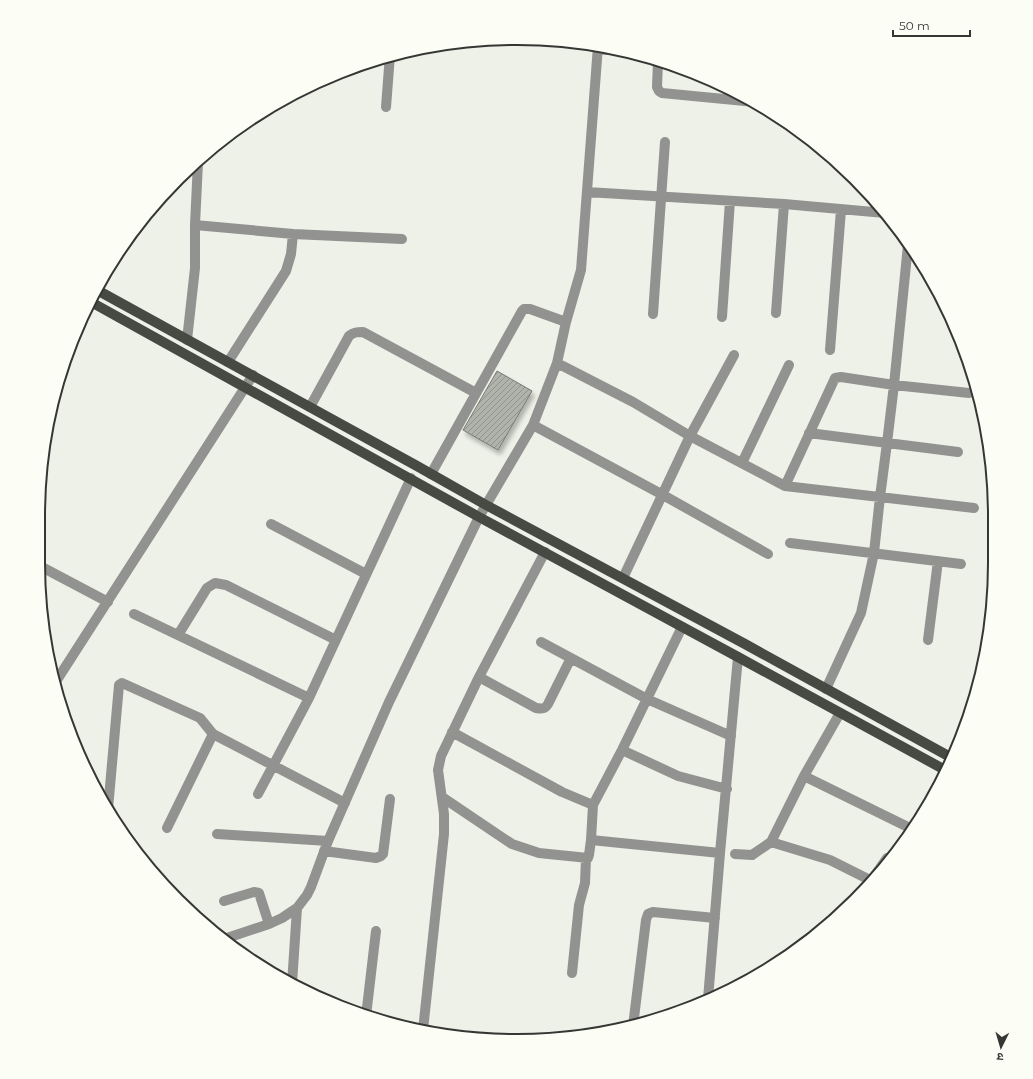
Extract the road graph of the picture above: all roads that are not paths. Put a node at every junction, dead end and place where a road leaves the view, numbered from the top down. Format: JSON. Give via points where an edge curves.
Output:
{"nodes":[{"id":1,"x":597,"y":52,"type":"edge"},
{"id":2,"x":389,"y":62,"type":"edge"},
{"id":3,"x":658,"y":67,"type":"edge"},
{"id":4,"x":737,"y":100,"type":"edge"},
{"id":5,"x":386,"y":107,"type":"dead end"},
{"id":6,"x":665,"y":142,"type":"dead end"},
{"id":7,"x":198,"y":170,"type":"edge"},
{"id":8,"x":587,"y":192,"type":"junction"},
{"id":9,"x":662,"y":196,"type":"junction"},
{"id":10,"x":730,"y":201,"type":"junction"},
{"id":11,"x":784,"y":204,"type":"junction"},
{"id":12,"x":841,"y":210,"type":"junction"},
{"id":13,"x":877,"y":213,"type":"edge"},
{"id":14,"x":195,"y":225,"type":"junction"},
{"id":15,"x":293,"y":234,"type":"junction"},
{"id":16,"x":402,"y":239,"type":"dead end"},
{"id":17,"x":907,"y":252,"type":"edge"},
{"id":18,"x":102,"y":293,"type":"edge"},
{"id":19,"x":96,"y":305,"type":"edge"},
{"id":20,"x":776,"y":313,"type":"dead end"},
{"id":21,"x":653,"y":314,"type":"dead end"},
{"id":22,"x":722,"y":317,"type":"dead end"},
{"id":23,"x":566,"y":322,"type":"junction"},
{"id":24,"x":188,"y":340,"type":"junction"},
{"id":25,"x":830,"y":350,"type":"dead end"},
{"id":26,"x":734,"y":355,"type":"dead end"},
{"id":27,"x":228,"y":362,"type":"junction"},
{"id":28,"x":557,"y":363,"type":"junction"},
{"id":29,"x":789,"y":365,"type":"dead end"},
{"id":30,"x":252,"y":375,"type":"junction"},
{"id":31,"x":894,"y":386,"type":"junction"},
{"id":32,"x":245,"y":387,"type":"junction"},
{"id":33,"x":476,"y":393,"type":"junction"},
{"id":34,"x":969,"y":393,"type":"dead end"},
{"id":35,"x":310,"y":407,"type":"junction"},
{"id":36,"x":533,"y":425,"type":"junction"},
{"id":37,"x":809,"y":433,"type":"junction"},
{"id":38,"x":690,"y":436,"type":"junction"},
{"id":39,"x":887,"y":443,"type":"junction"},
{"id":40,"x":958,"y":452,"type":"dead end"},
{"id":41,"x":742,"y":463,"type":"junction"},
{"id":42,"x":431,"y":474,"type":"junction"},
{"id":43,"x":411,"y":478,"type":"junction"},
{"id":44,"x":785,"y":486,"type":"junction"},
{"id":45,"x":663,"y":495,"type":"junction"},
{"id":46,"x":880,"y":497,"type":"junction"},
{"id":47,"x":486,"y":505,"type":"junction"},
{"id":48,"x":974,"y":508,"type":"dead end"},
{"id":49,"x":479,"y":517,"type":"junction"},
{"id":50,"x":271,"y":524,"type":"dead end"},
{"id":51,"x":790,"y":543,"type":"dead end"},
{"id":52,"x":545,"y":552,"type":"junction"},
{"id":53,"x":874,"y":553,"type":"junction"},
{"id":54,"x":768,"y":554,"type":"dead end"},
{"id":55,"x":938,"y":561,"type":"junction"},
{"id":56,"x":961,"y":564,"type":"dead end"},
{"id":57,"x":45,"y":569,"type":"edge"},
{"id":58,"x":366,"y":574,"type":"junction"},
{"id":59,"x":623,"y":578,"type":"junction"},
{"id":60,"x":108,"y":602,"type":"junction"},
{"id":61,"x":134,"y":614,"type":"dead end"},
{"id":62,"x":682,"y":627,"type":"junction"},
{"id":63,"x":178,"y":635,"type":"junction"},
{"id":64,"x":336,"y":640,"type":"junction"},
{"id":65,"x":928,"y":640,"type":"dead end"},
{"id":66,"x":541,"y":642,"type":"dead end"},
{"id":67,"x":738,"y":656,"type":"junction"},
{"id":68,"x":571,"y":658,"type":"junction"},
{"id":69,"x":479,"y":677,"type":"junction"},
{"id":70,"x":59,"y":678,"type":"edge"},
{"id":71,"x":826,"y":689,"type":"junction"},
{"id":72,"x":309,"y":698,"type":"junction"},
{"id":73,"x":647,"y":698,"type":"junction"},
{"id":74,"x":840,"y":713,"type":"junction"},
{"id":75,"x":452,"y":732,"type":"junction"},
{"id":76,"x":213,"y":734,"type":"junction"},
{"id":77,"x":731,"y":736,"type":"junction"},
{"id":78,"x":622,"y":750,"type":"junction"},
{"id":79,"x":946,"y":755,"type":"edge"},
{"id":80,"x":274,"y":766,"type":"junction"},
{"id":81,"x":940,"y":768,"type":"edge"},
{"id":82,"x":804,"y":776,"type":"junction"},
{"id":83,"x":727,"y":789,"type":"junction"},
{"id":84,"x":258,"y":794,"type":"dead end"},
{"id":85,"x":442,"y":797,"type":"junction"},
{"id":86,"x":109,"y":799,"type":"edge"},
{"id":87,"x":390,"y":799,"type":"dead end"},
{"id":88,"x":345,"y":803,"type":"junction"},
{"id":89,"x":593,"y":805,"type":"junction"},
{"id":90,"x":907,"y":827,"type":"edge"},
{"id":91,"x":167,"y":828,"type":"dead end"},
{"id":92,"x":217,"y":834,"type":"dead end"},
{"id":93,"x":591,"y":840,"type":"junction"},
{"id":94,"x":328,"y":841,"type":"junction"},
{"id":95,"x":771,"y":842,"type":"junction"},
{"id":96,"x":324,"y":851,"type":"junction"},
{"id":97,"x":720,"y":852,"type":"junction"},
{"id":98,"x":735,"y":854,"type":"dead end"},
{"id":99,"x":586,"y":858,"type":"junction"},
{"id":100,"x":866,"y":878,"type":"edge"},
{"id":101,"x":224,"y":901,"type":"dead end"},
{"id":102,"x":297,"y":908,"type":"junction"},
{"id":103,"x":715,"y":918,"type":"junction"},
{"id":104,"x":269,"y":924,"type":"junction"},
{"id":105,"x":376,"y":931,"type":"dead end"},
{"id":106,"x":229,"y":937,"type":"edge"},
{"id":107,"x":572,"y":973,"type":"dead end"},
{"id":108,"x":292,"y":977,"type":"edge"},
{"id":109,"x":709,"y":993,"type":"edge"},
{"id":110,"x":367,"y":1010,"type":"edge"},
{"id":111,"x":635,"y":1019,"type":"edge"},
{"id":112,"x":424,"y":1025,"type":"edge"}],
"edges":[{"from":1,"to":8,"type":"street"},
{"from":2,"to":5,"type":"street"},
{"from":3,"to":4,"type":"street","via":[[657,88],[662,93]]},
{"from":6,"to":9,"type":"street"},
{"from":7,"to":14,"type":"street"},
{"from":8,"to":9,"type":"street"},
{"from":8,"to":23,"type":"street","via":[[581,270]]},
{"from":9,"to":10,"type":"street"},
{"from":9,"to":21,"type":"street"},
{"from":10,"to":11,"type":"street"},
{"from":10,"to":22,"type":"street"},
{"from":11,"to":12,"type":"street"},
{"from":11,"to":20,"type":"street"},
{"from":12,"to":13,"type":"street"},
{"from":12,"to":25,"type":"street"},
{"from":14,"to":15,"type":"street"},
{"from":14,"to":24,"type":"street","via":[[195,268]]},
{"from":15,"to":16,"type":"street"},
{"from":15,"to":27,"type":"street","via":[[286,271]]},
{"from":17,"to":31,"type":"street"},
{"from":18,"to":24,"type":"main road"},
{"from":19,"to":32,"type":"main road"},
{"from":23,"to":28,"type":"street"},
{"from":23,"to":33,"type":"street","via":[[524,309]]},
{"from":24,"to":27,"type":"main road"},
{"from":26,"to":38,"type":"street"},
{"from":27,"to":30,"type":"main road"},
{"from":28,"to":36,"type":"street"},
{"from":28,"to":38,"type":"street","via":[[633,402]]},
{"from":29,"to":41,"type":"street"},
{"from":30,"to":32,"type":"street"},
{"from":30,"to":35,"type":"main road"},
{"from":31,"to":34,"type":"street"},
{"from":31,"to":37,"type":"street","via":[[835,378]]},
{"from":31,"to":39,"type":"street"},
{"from":32,"to":43,"type":"main road"},
{"from":32,"to":60,"type":"street"},
{"from":33,"to":35,"type":"street","via":[[364,332],[354,332],[349,336]]},
{"from":33,"to":42,"type":"street"},
{"from":35,"to":42,"type":"main road"},
{"from":36,"to":45,"type":"street"},
{"from":36,"to":47,"type":"street"},
{"from":37,"to":39,"type":"street"},
{"from":37,"to":44,"type":"street"},
{"from":38,"to":41,"type":"street"},
{"from":38,"to":45,"type":"street"},
{"from":39,"to":40,"type":"street"},
{"from":39,"to":46,"type":"street"},
{"from":41,"to":44,"type":"street"},
{"from":42,"to":47,"type":"main road"},
{"from":43,"to":49,"type":"main road"},
{"from":43,"to":58,"type":"street"},
{"from":44,"to":46,"type":"street"},
{"from":45,"to":54,"type":"street"},
{"from":45,"to":59,"type":"street"},
{"from":46,"to":48,"type":"street"},
{"from":46,"to":53,"type":"street"},
{"from":47,"to":49,"type":"street"},
{"from":47,"to":59,"type":"main road"},
{"from":49,"to":52,"type":"main road"},
{"from":49,"to":88,"type":"street","via":[[389,702]]},
{"from":50,"to":58,"type":"street"},
{"from":51,"to":53,"type":"street"},
{"from":52,"to":62,"type":"main road"},
{"from":52,"to":69,"type":"street"},
{"from":53,"to":55,"type":"street"},
{"from":53,"to":71,"type":"street","via":[[861,613]]},
{"from":55,"to":56,"type":"street"},
{"from":55,"to":65,"type":"street"},
{"from":57,"to":60,"type":"street"},
{"from":58,"to":64,"type":"street"},
{"from":59,"to":71,"type":"main road"},
{"from":60,"to":70,"type":"street"},
{"from":61,"to":63,"type":"street"},
{"from":62,"to":67,"type":"main road"},
{"from":62,"to":73,"type":"street"},
{"from":63,"to":64,"type":"street","via":[[207,588],[215,583],[226,585]]},
{"from":63,"to":72,"type":"street"},
{"from":64,"to":72,"type":"street"},
{"from":66,"to":68,"type":"street"},
{"from":67,"to":74,"type":"main road"},
{"from":67,"to":77,"type":"street"},
{"from":68,"to":69,"type":"street","via":[[548,704],[541,709]]},
{"from":68,"to":73,"type":"street"},
{"from":69,"to":75,"type":"street"},
{"from":71,"to":79,"type":"main road"},
{"from":72,"to":80,"type":"street"},
{"from":73,"to":77,"type":"street"},
{"from":73,"to":78,"type":"street"},
{"from":74,"to":81,"type":"main road"},
{"from":74,"to":82,"type":"street"},
{"from":75,"to":85,"type":"street","via":[[439,763]]},
{"from":75,"to":89,"type":"street","via":[[562,792]]},
{"from":76,"to":80,"type":"street"},
{"from":76,"to":86,"type":"street","via":[[200,718],[120,684]]},
{"from":76,"to":91,"type":"street"},
{"from":77,"to":83,"type":"street"},
{"from":78,"to":83,"type":"street","via":[[678,776]]},
{"from":78,"to":89,"type":"street"},
{"from":80,"to":84,"type":"street"},
{"from":80,"to":88,"type":"street"},
{"from":82,"to":90,"type":"street"},
{"from":82,"to":95,"type":"street"},
{"from":83,"to":97,"type":"street"},
{"from":85,"to":99,"type":"street","via":[[512,844],[539,853]]},
{"from":85,"to":112,"type":"street","via":[[444,834]]},
{"from":87,"to":96,"type":"street","via":[[381,856],[376,858]]},
{"from":88,"to":94,"type":"street"},
{"from":89,"to":93,"type":"street"},
{"from":92,"to":94,"type":"street"},
{"from":93,"to":97,"type":"street"},
{"from":93,"to":99,"type":"street","via":[[589,855]]},
{"from":94,"to":96,"type":"street"},
{"from":95,"to":98,"type":"street","via":[[752,855]]},
{"from":95,"to":100,"type":"street","via":[[830,860]]},
{"from":96,"to":102,"type":"street","via":[[309,891]]},
{"from":97,"to":103,"type":"street"},
{"from":99,"to":107,"type":"street","via":[[585,883],[579,905]]},
{"from":101,"to":104,"type":"street","via":[[254,892],[259,893]]},
{"from":102,"to":104,"type":"street"},
{"from":102,"to":108,"type":"street"},
{"from":103,"to":109,"type":"street"},
{"from":103,"to":111,"type":"street","via":[[654,912],[648,914]]},
{"from":104,"to":106,"type":"street"},
{"from":105,"to":110,"type":"street"}]}
